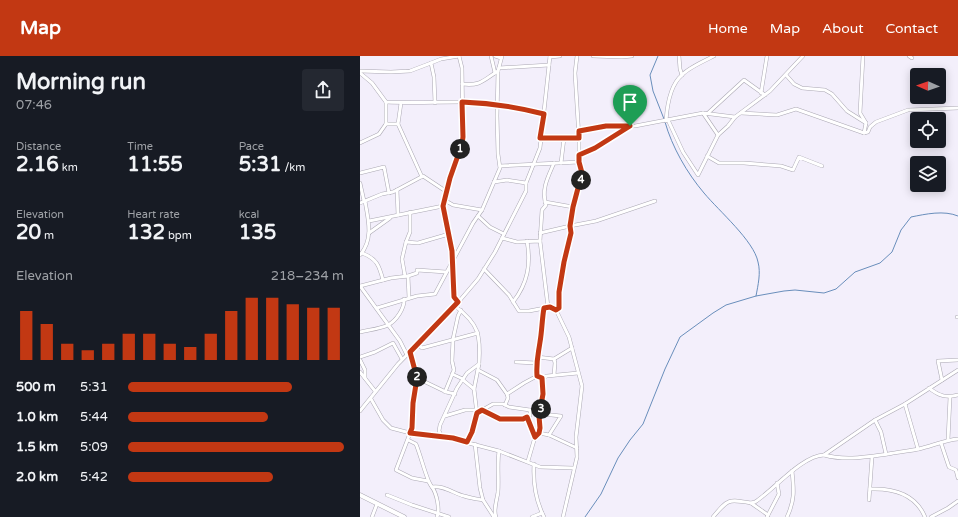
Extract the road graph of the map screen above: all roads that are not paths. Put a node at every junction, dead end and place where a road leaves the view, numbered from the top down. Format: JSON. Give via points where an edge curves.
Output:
{"nodes":[{"id":1,"x":459,"y":56,"type":"edge"},
{"id":2,"x":491,"y":56,"type":"edge"},
{"id":3,"x":495,"y":56,"type":"edge"},
{"id":4,"x":560,"y":56,"type":"edge"},
{"id":5,"x":577,"y":56,"type":"edge"},
{"id":6,"x":593,"y":56,"type":"edge"},
{"id":7,"x":632,"y":56,"type":"edge"},
{"id":8,"x":680,"y":56,"type":"edge"},
{"id":9,"x":714,"y":56,"type":"edge"},
{"id":10,"x":767,"y":56,"type":"edge"},
{"id":11,"x":803,"y":56,"type":"edge"},
{"id":12,"x":863,"y":56,"type":"edge"},
{"id":13,"x":502,"y":57,"type":"edge"},
{"id":14,"x":550,"y":57,"type":"edge"},
{"id":15,"x":622,"y":57,"type":"edge"},
{"id":16,"x":431,"y":63,"type":"junction"},
{"id":17,"x":550,"y":65,"type":"junction"},
{"id":18,"x":497,"y":71,"type":"junction"},
{"id":19,"x":360,"y":72,"type":"edge"},
{"id":20,"x":682,"y":75,"type":"junction"},
{"id":21,"x":786,"y":75,"type":"junction"},
{"id":22,"x":462,"y":84,"type":"junction"},
{"id":23,"x":761,"y":92,"type":"junction"},
{"id":24,"x":764,"y":95,"type":"junction"},
{"id":25,"x":386,"y":102,"type":"junction"},
{"id":26,"x":462,"y":102,"type":"junction"},
{"id":27,"x":401,"y":103,"type":"junction"},
{"id":28,"x":435,"y":103,"type":"junction"},
{"id":29,"x":497,"y":105,"type":"junction"},
{"id":30,"x":958,"y":108,"type":"edge"},
{"id":31,"x":741,"y":113,"type":"junction"},
{"id":32,"x":544,"y":114,"type":"junction"},
{"id":33,"x":703,"y":114,"type":"junction"},
{"id":34,"x":707,"y":114,"type":"junction"},
{"id":35,"x":735,"y":117,"type":"junction"},
{"id":36,"x":667,"y":120,"type":"junction"},
{"id":37,"x":866,"y":123,"type":"junction"},
{"id":38,"x":386,"y":124,"type":"junction"},
{"id":39,"x":398,"y":124,"type":"junction"},
{"id":40,"x":630,"y":126,"type":"junction"},
{"id":41,"x":579,"y":131,"type":"junction"},
{"id":42,"x":864,"y":133,"type":"junction"},
{"id":43,"x":718,"y":135,"type":"junction"},
{"id":44,"x":540,"y":138,"type":"junction"},
{"id":45,"x":564,"y":138,"type":"junction"},
{"id":46,"x":579,"y":138,"type":"junction"},
{"id":47,"x":360,"y":143,"type":"edge"},
{"id":48,"x":579,"y":155,"type":"junction"},
{"id":49,"x":707,"y":156,"type":"junction"},
{"id":50,"x":579,"y":162,"type":"junction"},
{"id":51,"x":554,"y":163,"type":"junction"},
{"id":52,"x":562,"y":163,"type":"junction"},
{"id":53,"x":534,"y":164,"type":"junction"},
{"id":54,"x":500,"y":166,"type":"junction"},
{"id":55,"x":822,"y":166,"type":"dead end"},
{"id":56,"x":360,"y":173,"type":"edge"},
{"id":57,"x":422,"y":176,"type":"junction"},
{"id":58,"x":494,"y":182,"type":"junction"},
{"id":59,"x":360,"y":183,"type":"edge"},
{"id":60,"x":526,"y":183,"type":"junction"},
{"id":61,"x":397,"y":190,"type":"junction"},
{"id":62,"x":447,"y":192,"type":"junction"},
{"id":63,"x":388,"y":193,"type":"junction"},
{"id":64,"x":446,"y":201,"type":"junction"},
{"id":65,"x":655,"y":201,"type":"dead end"},
{"id":66,"x":363,"y":202,"type":"edge"},
{"id":67,"x":545,"y":202,"type":"junction"},
{"id":68,"x":443,"y":206,"type":"junction"},
{"id":69,"x":573,"y":207,"type":"junction"},
{"id":70,"x":482,"y":210,"type":"junction"},
{"id":71,"x":410,"y":212,"type":"junction"},
{"id":72,"x":398,"y":215,"type":"junction"},
{"id":73,"x":478,"y":216,"type":"junction"},
{"id":74,"x":391,"y":217,"type":"junction"},
{"id":75,"x":369,"y":221,"type":"junction"},
{"id":76,"x":570,"y":226,"type":"junction"},
{"id":77,"x":369,"y":233,"type":"junction"},
{"id":78,"x":540,"y":233,"type":"junction"},
{"id":79,"x":449,"y":234,"type":"junction"},
{"id":80,"x":504,"y":234,"type":"junction"},
{"id":81,"x":502,"y":238,"type":"junction"},
{"id":82,"x":527,"y":241,"type":"junction"},
{"id":83,"x":540,"y":241,"type":"junction"},
{"id":84,"x":406,"y":242,"type":"junction"},
{"id":85,"x":361,"y":254,"type":"edge"},
{"id":86,"x":452,"y":263,"type":"junction"},
{"id":87,"x":484,"y":270,"type":"junction"},
{"id":88,"x":446,"y":272,"type":"junction"},
{"id":89,"x":406,"y":276,"type":"junction"},
{"id":90,"x":383,"y":280,"type":"junction"},
{"id":91,"x":360,"y":286,"type":"edge"},
{"id":92,"x":409,"y":298,"type":"junction"},
{"id":93,"x":404,"y":300,"type":"junction"},
{"id":94,"x":513,"y":302,"type":"junction"},
{"id":95,"x":456,"y":304,"type":"junction"},
{"id":96,"x":546,"y":307,"type":"junction"},
{"id":97,"x":377,"y":308,"type":"junction"},
{"id":98,"x":461,"y":310,"type":"junction"},
{"id":99,"x":556,"y":310,"type":"junction"},
{"id":100,"x":388,"y":325,"type":"junction"},
{"id":101,"x":360,"y":332,"type":"edge"},
{"id":102,"x":478,"y":333,"type":"junction"},
{"id":103,"x":453,"y":339,"type":"junction"},
{"id":104,"x":417,"y":344,"type":"junction"},
{"id":105,"x":572,"y":348,"type":"junction"},
{"id":106,"x":410,"y":352,"type":"junction"},
{"id":107,"x":407,"y":354,"type":"junction"},
{"id":108,"x":537,"y":356,"type":"junction"},
{"id":109,"x":360,"y":358,"type":"edge"},
{"id":110,"x":402,"y":359,"type":"junction"},
{"id":111,"x":554,"y":359,"type":"junction"},
{"id":112,"x":958,"y":360,"type":"edge"},
{"id":113,"x":516,"y":362,"type":"dead end"},
{"id":114,"x":536,"y":363,"type":"junction"},
{"id":115,"x":479,"y":364,"type":"junction"},
{"id":116,"x":478,"y":370,"type":"junction"},
{"id":117,"x":958,"y":370,"type":"edge"},
{"id":118,"x":360,"y":372,"type":"edge"},
{"id":119,"x":578,"y":373,"type":"junction"},
{"id":120,"x":452,"y":374,"type":"junction"},
{"id":121,"x":554,"y":375,"type":"junction"},
{"id":122,"x":537,"y":376,"type":"junction"},
{"id":123,"x":365,"y":378,"type":"junction"},
{"id":124,"x":417,"y":378,"type":"junction"},
{"id":125,"x":542,"y":378,"type":"junction"},
{"id":126,"x":463,"y":379,"type":"junction"},
{"id":127,"x":942,"y":380,"type":"junction"},
{"id":128,"x":929,"y":388,"type":"junction"},
{"id":129,"x":474,"y":389,"type":"junction"},
{"id":130,"x":375,"y":391,"type":"junction"},
{"id":131,"x":445,"y":392,"type":"junction"},
{"id":132,"x":455,"y":394,"type":"junction"},
{"id":133,"x":507,"y":394,"type":"junction"},
{"id":134,"x":958,"y":395,"type":"edge"},
{"id":135,"x":950,"y":397,"type":"junction"},
{"id":136,"x":371,"y":399,"type":"junction"},
{"id":137,"x":905,"y":404,"type":"junction"},
{"id":138,"x":505,"y":405,"type":"junction"},
{"id":139,"x":482,"y":410,"type":"junction"},
{"id":140,"x":530,"y":410,"type":"junction"},
{"id":141,"x":360,"y":412,"type":"edge"},
{"id":142,"x":476,"y":412,"type":"junction"},
{"id":143,"x":444,"y":416,"type":"junction"},
{"id":144,"x":539,"y":416,"type":"junction"},
{"id":145,"x":527,"y":417,"type":"junction"},
{"id":146,"x":875,"y":420,"type":"junction"},
{"id":147,"x":410,"y":433,"type":"junction"},
{"id":148,"x":539,"y":433,"type":"junction"},
{"id":149,"x":549,"y":435,"type":"junction"},
{"id":150,"x":442,"y":437,"type":"junction"},
{"id":151,"x":535,"y":437,"type":"junction"},
{"id":152,"x":958,"y":439,"type":"edge"},
{"id":153,"x":408,"y":440,"type":"junction"},
{"id":154,"x":948,"y":440,"type":"junction"},
{"id":155,"x":467,"y":442,"type":"junction"},
{"id":156,"x":941,"y":443,"type":"junction"},
{"id":157,"x":476,"y":444,"type":"junction"},
{"id":158,"x":577,"y":448,"type":"junction"},
{"id":159,"x":918,"y":449,"type":"junction"},
{"id":160,"x":499,"y":452,"type":"junction"},
{"id":161,"x":886,"y":454,"type":"junction"},
{"id":162,"x":824,"y":455,"type":"junction"},
{"id":163,"x":872,"y":457,"type":"junction"},
{"id":164,"x":528,"y":461,"type":"junction"},
{"id":165,"x":534,"y":464,"type":"junction"},
{"id":166,"x":574,"y":468,"type":"junction"},
{"id":167,"x":957,"y":469,"type":"edge"},
{"id":168,"x":792,"y":471,"type":"junction"},
{"id":169,"x":958,"y":478,"type":"edge"},
{"id":170,"x":428,"y":481,"type":"junction"},
{"id":171,"x":777,"y":483,"type":"junction"},
{"id":172,"x":432,"y":487,"type":"junction"},
{"id":173,"x":870,"y":489,"type":"junction"},
{"id":174,"x":360,"y":495,"type":"edge"},
{"id":175,"x":387,"y":495,"type":"dead end"},
{"id":176,"x":484,"y":500,"type":"junction"},
{"id":177,"x":869,"y":500,"type":"dead end"},
{"id":178,"x":958,"y":501,"type":"edge"},
{"id":179,"x":751,"y":503,"type":"junction"},
{"id":180,"x":377,"y":504,"type":"junction"},
{"id":181,"x":542,"y":513,"type":"junction"},
{"id":182,"x":438,"y":515,"type":"edge"},
{"id":183,"x":494,"y":515,"type":"edge"},
{"id":184,"x":767,"y":516,"type":"edge"},
{"id":185,"x":372,"y":517,"type":"edge"},
{"id":186,"x":404,"y":517,"type":"edge"},
{"id":187,"x":449,"y":517,"type":"edge"},
{"id":188,"x":532,"y":517,"type":"edge"},
{"id":189,"x":544,"y":517,"type":"edge"},
{"id":190,"x":563,"y":517,"type":"edge"},
{"id":191,"x":713,"y":517,"type":"edge"},
{"id":192,"x":787,"y":517,"type":"edge"},
{"id":193,"x":925,"y":517,"type":"edge"},
{"id":194,"x":931,"y":517,"type":"edge"}],
"edges":[{"from":1,"to":16,"type":"street"},
{"from":1,"to":22,"type":"street"},
{"from":2,"to":18,"type":"street"},
{"from":3,"to":13,"type":"street"},
{"from":4,"to":14,"type":"street"},
{"from":5,"to":41,"type":"street","via":[[575,73]]},
{"from":6,"to":15,"type":"street"},
{"from":7,"to":15,"type":"street"},
{"from":8,"to":20,"type":"street"},
{"from":9,"to":20,"type":"street"},
{"from":10,"to":23,"type":"street"},
{"from":11,"to":21,"type":"street"},
{"from":12,"to":37,"type":"street","via":[[860,113]]},
{"from":13,"to":18,"type":"street"},
{"from":14,"to":17,"type":"street"},
{"from":16,"to":19,"type":"street","via":[[410,70]]},
{"from":16,"to":28,"type":"street"},
{"from":17,"to":18,"type":"street"},
{"from":17,"to":32,"type":"street"},
{"from":18,"to":22,"type":"street","via":[[481,83]]},
{"from":18,"to":29,"type":"street"},
{"from":19,"to":25,"type":"street"},
{"from":20,"to":36,"type":"street","via":[[670,95]]},
{"from":21,"to":24,"type":"street"},
{"from":21,"to":37,"type":"street","via":[[802,88],[825,90],[832,94],[847,111]]},
{"from":22,"to":26,"type":"street"},
{"from":23,"to":24,"type":"street"},
{"from":23,"to":34,"type":"street","via":[[744,80]]},
{"from":24,"to":31,"type":"street"},
{"from":25,"to":27,"type":"street"},
{"from":25,"to":38,"type":"street"},
{"from":26,"to":28,"type":"street"},
{"from":26,"to":29,"type":"street"},
{"from":26,"to":62,"type":"street","via":[[462,144]]},
{"from":27,"to":28,"type":"street"},
{"from":27,"to":39,"type":"street"},
{"from":29,"to":32,"type":"street"},
{"from":29,"to":54,"type":"street"},
{"from":30,"to":42,"type":"street","via":[[908,110],[876,122]]},
{"from":31,"to":35,"type":"street"},
{"from":31,"to":42,"type":"street","via":[[777,115],[796,109]]},
{"from":32,"to":44,"type":"street"},
{"from":33,"to":34,"type":"street"},
{"from":33,"to":36,"type":"street"},
{"from":33,"to":43,"type":"street"},
{"from":34,"to":35,"type":"street"},
{"from":35,"to":43,"type":"street"},
{"from":36,"to":40,"type":"street"},
{"from":36,"to":49,"type":"street","via":[[698,175]]},
{"from":37,"to":42,"type":"street"},
{"from":38,"to":39,"type":"street"},
{"from":38,"to":47,"type":"street","via":[[379,134]]},
{"from":39,"to":57,"type":"street"},
{"from":40,"to":41,"type":"street","via":[[606,126]]},
{"from":40,"to":48,"type":"street"},
{"from":41,"to":46,"type":"street"},
{"from":43,"to":49,"type":"street"},
{"from":44,"to":45,"type":"street"},
{"from":44,"to":53,"type":"street","via":[[540,148]]},
{"from":45,"to":46,"type":"street"},
{"from":45,"to":52,"type":"street"},
{"from":46,"to":48,"type":"street"},
{"from":48,"to":50,"type":"street"},
{"from":49,"to":55,"type":"street","via":[[719,163],[744,162],[781,166],[793,170],[799,157]]},
{"from":50,"to":52,"type":"street"},
{"from":50,"to":69,"type":"street","via":[[582,173]]},
{"from":51,"to":52,"type":"street"},
{"from":51,"to":53,"type":"street"},
{"from":51,"to":67,"type":"street","via":[[545,181]]},
{"from":53,"to":54,"type":"street"},
{"from":53,"to":60,"type":"street"},
{"from":54,"to":58,"type":"street"},
{"from":56,"to":63,"type":"street","via":[[384,167]]},
{"from":57,"to":61,"type":"street"},
{"from":57,"to":62,"type":"street"},
{"from":58,"to":60,"type":"street","via":[[507,180]]},
{"from":58,"to":70,"type":"street"},
{"from":59,"to":66,"type":"street"},
{"from":60,"to":80,"type":"street","via":[[526,191]]},
{"from":61,"to":63,"type":"street"},
{"from":61,"to":72,"type":"street"},
{"from":62,"to":64,"type":"street"},
{"from":63,"to":66,"type":"street"},
{"from":64,"to":68,"type":"street"},
{"from":64,"to":70,"type":"street","via":[[453,205]]},
{"from":65,"to":76,"type":"street","via":[[596,221]]},
{"from":66,"to":75,"type":"street"},
{"from":67,"to":69,"type":"street"},
{"from":67,"to":78,"type":"street"},
{"from":68,"to":71,"type":"street"},
{"from":68,"to":79,"type":"street"},
{"from":69,"to":76,"type":"street"},
{"from":70,"to":73,"type":"street"},
{"from":71,"to":72,"type":"street"},
{"from":71,"to":84,"type":"street","via":[[410,232]]},
{"from":72,"to":74,"type":"street"},
{"from":73,"to":80,"type":"street","via":[[490,227]]},
{"from":73,"to":86,"type":"street"},
{"from":74,"to":75,"type":"street"},
{"from":74,"to":77,"type":"street"},
{"from":75,"to":77,"type":"street"},
{"from":76,"to":78,"type":"street"},
{"from":76,"to":99,"type":"street","via":[[571,233],[559,292],[559,308]]},
{"from":77,"to":85,"type":"street"},
{"from":78,"to":83,"type":"street"},
{"from":79,"to":84,"type":"street","via":[[418,243]]},
{"from":79,"to":86,"type":"street"},
{"from":80,"to":81,"type":"street"},
{"from":81,"to":82,"type":"street","via":[[516,242]]},
{"from":81,"to":87,"type":"street"},
{"from":82,"to":83,"type":"street"},
{"from":82,"to":94,"type":"street","via":[[529,270]]},
{"from":83,"to":96,"type":"street"},
{"from":84,"to":89,"type":"street","via":[[402,259]]},
{"from":85,"to":90,"type":"street","via":[[372,257],[380,269]]},
{"from":86,"to":88,"type":"street"},
{"from":86,"to":95,"type":"street"},
{"from":87,"to":94,"type":"street","via":[[502,286]]},
{"from":87,"to":95,"type":"street"},
{"from":88,"to":89,"type":"street","via":[[417,270],[416,273]]},
{"from":88,"to":92,"type":"street","via":[[435,294]]},
{"from":89,"to":90,"type":"street"},
{"from":89,"to":92,"type":"street"},
{"from":90,"to":91,"type":"street"},
{"from":91,"to":97,"type":"street"},
{"from":92,"to":93,"type":"street"},
{"from":93,"to":97,"type":"street"},
{"from":93,"to":100,"type":"street","via":[[405,305],[398,316]]},
{"from":94,"to":96,"type":"street","via":[[519,311]]},
{"from":95,"to":98,"type":"street"},
{"from":95,"to":104,"type":"street"},
{"from":96,"to":99,"type":"street"},
{"from":96,"to":108,"type":"street"},
{"from":97,"to":100,"type":"street"},
{"from":98,"to":102,"type":"street","via":[[467,314]]},
{"from":98,"to":103,"type":"street"},
{"from":99,"to":105,"type":"street"},
{"from":100,"to":101,"type":"street"},
{"from":100,"to":107,"type":"street"},
{"from":102,"to":103,"type":"street"},
{"from":102,"to":115,"type":"street","via":[[481,345]]},
{"from":103,"to":104,"type":"street","via":[[422,348]]},
{"from":103,"to":120,"type":"street"},
{"from":104,"to":106,"type":"street"},
{"from":105,"to":111,"type":"street"},
{"from":105,"to":119,"type":"street"},
{"from":106,"to":107,"type":"street"},
{"from":106,"to":124,"type":"street"},
{"from":107,"to":110,"type":"street"},
{"from":108,"to":111,"type":"street"},
{"from":108,"to":114,"type":"street"},
{"from":109,"to":110,"type":"street","via":[[393,343]]},
{"from":109,"to":123,"type":"street"},
{"from":110,"to":130,"type":"street"},
{"from":111,"to":121,"type":"street"},
{"from":112,"to":127,"type":"street","via":[[938,361]]},
{"from":113,"to":114,"type":"street"},
{"from":114,"to":122,"type":"street"},
{"from":115,"to":116,"type":"street"},
{"from":115,"to":126,"type":"street"},
{"from":116,"to":129,"type":"street"},
{"from":116,"to":133,"type":"street","via":[[497,380]]},
{"from":117,"to":127,"type":"street"},
{"from":118,"to":123,"type":"street"},
{"from":119,"to":121,"type":"street"},
{"from":119,"to":158,"type":"street","via":[[582,386]]},
{"from":120,"to":126,"type":"street"},
{"from":120,"to":131,"type":"street"},
{"from":121,"to":125,"type":"street"},
{"from":122,"to":125,"type":"street"},
{"from":122,"to":133,"type":"street"},
{"from":123,"to":130,"type":"street"},
{"from":124,"to":131,"type":"street"},
{"from":124,"to":147,"type":"street"},
{"from":125,"to":144,"type":"street","via":[[543,394]]},
{"from":126,"to":129,"type":"street"},
{"from":126,"to":132,"type":"street"},
{"from":127,"to":128,"type":"street"},
{"from":128,"to":135,"type":"street","via":[[939,396]]},
{"from":128,"to":137,"type":"street"},
{"from":129,"to":142,"type":"street"},
{"from":130,"to":136,"type":"street"},
{"from":131,"to":132,"type":"street"},
{"from":132,"to":143,"type":"street"},
{"from":133,"to":138,"type":"street"},
{"from":134,"to":135,"type":"street"},
{"from":135,"to":154,"type":"street"},
{"from":136,"to":141,"type":"street"},
{"from":136,"to":147,"type":"street","via":[[383,420],[391,428]]},
{"from":137,"to":146,"type":"street"},
{"from":137,"to":159,"type":"street"},
{"from":138,"to":139,"type":"street","via":[[493,404]]},
{"from":138,"to":140,"type":"street"},
{"from":139,"to":142,"type":"street"},
{"from":139,"to":145,"type":"street","via":[[500,419]]},
{"from":140,"to":144,"type":"street"},
{"from":140,"to":145,"type":"street","via":[[530,416]]},
{"from":142,"to":143,"type":"street","via":[[465,410]]},
{"from":142,"to":155,"type":"street"},
{"from":143,"to":150,"type":"street","via":[[439,431]]},
{"from":144,"to":148,"type":"street"},
{"from":144,"to":149,"type":"street","via":[[561,416]]},
{"from":145,"to":151,"type":"street"},
{"from":146,"to":161,"type":"street","via":[[881,432]]},
{"from":146,"to":162,"type":"street"},
{"from":147,"to":150,"type":"street"},
{"from":147,"to":153,"type":"street"},
{"from":148,"to":149,"type":"street"},
{"from":148,"to":151,"type":"street"},
{"from":149,"to":158,"type":"street"},
{"from":150,"to":155,"type":"street"},
{"from":151,"to":164,"type":"street"},
{"from":152,"to":154,"type":"street"},
{"from":153,"to":170,"type":"street","via":[[416,444]]},
{"from":153,"to":170,"type":"street","via":[[396,470],[412,478]]},
{"from":154,"to":156,"type":"street"},
{"from":155,"to":157,"type":"street"},
{"from":156,"to":159,"type":"street"},
{"from":156,"to":167,"type":"street","via":[[949,467]]},
{"from":157,"to":160,"type":"street"},
{"from":157,"to":176,"type":"street","via":[[480,488]]},
{"from":158,"to":166,"type":"street"},
{"from":159,"to":161,"type":"street"},
{"from":160,"to":164,"type":"street"},
{"from":160,"to":183,"type":"street","via":[[498,493]]},
{"from":161,"to":163,"type":"street"},
{"from":162,"to":163,"type":"street","via":[[845,459]]},
{"from":162,"to":168,"type":"street","via":[[816,455]]},
{"from":163,"to":173,"type":"street"},
{"from":164,"to":165,"type":"street"},
{"from":165,"to":166,"type":"street","via":[[549,468]]},
{"from":165,"to":181,"type":"street","via":[[536,491]]},
{"from":166,"to":190,"type":"street"},
{"from":167,"to":169,"type":"street"},
{"from":168,"to":171,"type":"street"},
{"from":168,"to":192,"type":"street","via":[[793,500]]},
{"from":170,"to":172,"type":"street"},
{"from":171,"to":179,"type":"street","via":[[759,500]]},
{"from":171,"to":184,"type":"street","via":[[779,494]]},
{"from":172,"to":176,"type":"street"},
{"from":172,"to":182,"type":"street","via":[[437,499]]},
{"from":173,"to":177,"type":"street"},
{"from":173,"to":193,"type":"street","via":[[905,494],[916,503]]},
{"from":174,"to":180,"type":"street"},
{"from":175,"to":182,"type":"street"},
{"from":176,"to":183,"type":"street"},
{"from":178,"to":194,"type":"street"},
{"from":179,"to":184,"type":"street"},
{"from":179,"to":191,"type":"street","via":[[729,501]]},
{"from":180,"to":185,"type":"street"},
{"from":180,"to":186,"type":"street"},
{"from":181,"to":188,"type":"street"},
{"from":181,"to":189,"type":"street"},
{"from":182,"to":187,"type":"street"}]}
